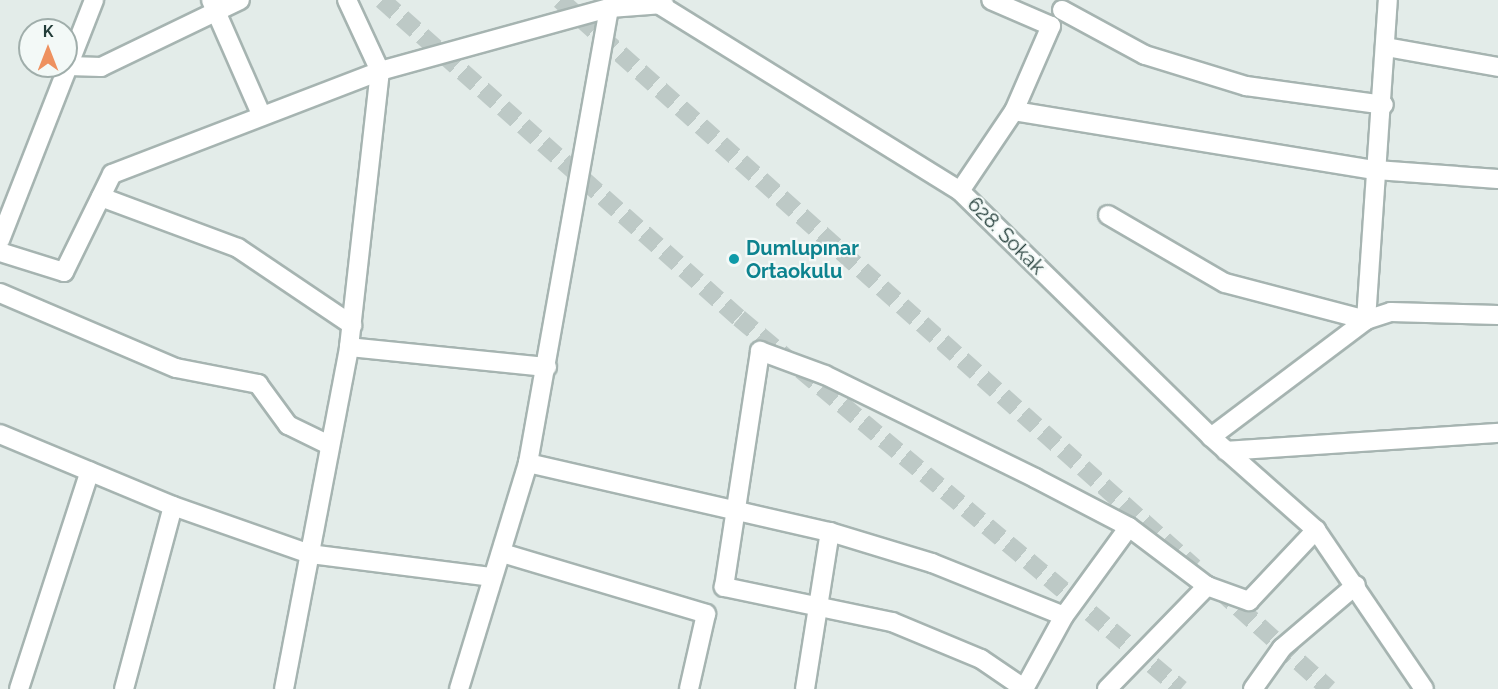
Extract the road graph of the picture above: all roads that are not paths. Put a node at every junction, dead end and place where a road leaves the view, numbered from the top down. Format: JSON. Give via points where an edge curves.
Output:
{"nodes":[{"id":1,"x":94,"y":0,"type":"edge"},
{"id":2,"x":240,"y":0,"type":"edge"},
{"id":3,"x":347,"y":0,"type":"edge"},
{"id":4,"x":991,"y":0,"type":"edge"},
{"id":5,"x":1388,"y":0,"type":"edge"},
{"id":6,"x":660,"y":2,"type":"edge"},
{"id":7,"x":1065,"y":5,"type":"edge"},
{"id":8,"x":214,"y":6,"type":"edge"},
{"id":9,"x":609,"y":8,"type":"junction"},
{"id":10,"x":1051,"y":26,"type":"junction"},
{"id":11,"x":78,"y":42,"type":"edge"},
{"id":12,"x":1386,"y":47,"type":"junction"},
{"id":13,"x":78,"y":67,"type":"edge"},
{"id":14,"x":1498,"y":67,"type":"edge"},
{"id":15,"x":380,"y":71,"type":"junction"},
{"id":16,"x":64,"y":78,"type":"edge"},
{"id":17,"x":1384,"y":105,"type":"junction"},
{"id":18,"x":1014,"y":111,"type":"junction"},
{"id":19,"x":261,"y":114,"type":"junction"},
{"id":20,"x":1376,"y":170,"type":"junction"},
{"id":21,"x":1498,"y":179,"type":"edge"},
{"id":22,"x":960,"y":191,"type":"junction"},
{"id":23,"x":101,"y":197,"type":"junction"},
{"id":24,"x":1108,"y":215,"type":"dead end"},
{"id":25,"x":0,"y":240,"type":"edge"},
{"id":26,"x":0,"y":252,"type":"edge"},
{"id":27,"x":0,"y":293,"type":"edge"},
{"id":28,"x":1498,"y":315,"type":"edge"},
{"id":29,"x":1366,"y":320,"type":"junction"},
{"id":30,"x":352,"y":325,"type":"junction"},
{"id":31,"x":349,"y":347,"type":"junction"},
{"id":32,"x":547,"y":367,"type":"junction"},
{"id":33,"x":1498,"y":433,"type":"edge"},
{"id":34,"x":0,"y":434,"type":"edge"},
{"id":35,"x":1210,"y":437,"type":"junction"},
{"id":36,"x":329,"y":446,"type":"junction"},
{"id":37,"x":1226,"y":451,"type":"junction"},
{"id":38,"x":528,"y":463,"type":"junction"},
{"id":39,"x":90,"y":471,"type":"junction"},
{"id":40,"x":173,"y":506,"type":"junction"},
{"id":41,"x":737,"y":510,"type":"junction"},
{"id":42,"x":1129,"y":527,"type":"junction"},
{"id":43,"x":1316,"y":530,"type":"junction"},
{"id":44,"x":830,"y":532,"type":"junction"},
{"id":45,"x":502,"y":553,"type":"junction"},
{"id":46,"x":310,"y":554,"type":"junction"},
{"id":47,"x":492,"y":577,"type":"junction"},
{"id":48,"x":1356,"y":585,"type":"junction"},
{"id":49,"x":1207,"y":586,"type":"junction"},
{"id":50,"x":724,"y":587,"type":"junction"},
{"id":51,"x":822,"y":604,"type":"junction"},
{"id":52,"x":706,"y":614,"type":"junction"},
{"id":53,"x":1064,"y":616,"type":"junction"},
{"id":54,"x":19,"y":689,"type":"edge"},
{"id":55,"x":124,"y":689,"type":"edge"},
{"id":56,"x":284,"y":689,"type":"edge"},
{"id":57,"x":459,"y":689,"type":"edge"},
{"id":58,"x":689,"y":689,"type":"edge"},
{"id":59,"x":805,"y":689,"type":"edge"},
{"id":60,"x":1024,"y":689,"type":"edge"},
{"id":61,"x":1107,"y":689,"type":"edge"},
{"id":62,"x":1253,"y":689,"type":"edge"},
{"id":63,"x":1424,"y":689,"type":"edge"}],
"edges":[{"from":1,"to":11,"type":"street"},
{"from":2,"to":8,"type":"street"},
{"from":3,"to":15,"type":"street"},
{"from":4,"to":10,"type":"street"},
{"from":5,"to":12,"type":"street"},
{"from":6,"to":9,"type":"street"},
{"from":6,"to":22,"type":"street","name":"628. Sokak"},
{"from":7,"to":10,"type":"street"},
{"from":7,"to":17,"type":"street","via":[[1145,55],[1246,86]]},
{"from":8,"to":13,"type":"street","via":[[101,68]]},
{"from":8,"to":19,"type":"street"},
{"from":9,"to":15,"type":"street"},
{"from":9,"to":32,"type":"street"},
{"from":10,"to":18,"type":"street"},
{"from":12,"to":14,"type":"street"},
{"from":12,"to":17,"type":"street"},
{"from":15,"to":19,"type":"street"},
{"from":15,"to":30,"type":"street"},
{"from":16,"to":25,"type":"street"},
{"from":17,"to":20,"type":"street"},
{"from":18,"to":20,"type":"street"},
{"from":18,"to":22,"type":"street"},
{"from":19,"to":23,"type":"street","via":[[112,174]]},
{"from":20,"to":21,"type":"street"},
{"from":20,"to":29,"type":"street"},
{"from":22,"to":35,"type":"street","name":"628. Sokak"},
{"from":23,"to":26,"type":"street","via":[[64,272]]},
{"from":23,"to":30,"type":"street","via":[[238,248]]},
{"from":24,"to":29,"type":"street","via":[[1225,283]]},
{"from":27,"to":36,"type":"street","via":[[176,368],[258,384],[288,425]]},
{"from":28,"to":29,"type":"street","via":[[1391,312]]},
{"from":29,"to":35,"type":"street"},
{"from":30,"to":31,"type":"street"},
{"from":31,"to":32,"type":"street"},
{"from":31,"to":36,"type":"street"},
{"from":32,"to":38,"type":"street"},
{"from":33,"to":37,"type":"street"},
{"from":34,"to":39,"type":"street"},
{"from":35,"to":37,"type":"street","name":"628. Sokak"},
{"from":36,"to":46,"type":"street"},
{"from":37,"to":43,"type":"street","name":"628. Sokak"},
{"from":38,"to":41,"type":"street"},
{"from":38,"to":45,"type":"street"},
{"from":39,"to":40,"type":"street"},
{"from":39,"to":54,"type":"street"},
{"from":40,"to":46,"type":"street"},
{"from":40,"to":55,"type":"street"},
{"from":41,"to":42,"type":"street","via":[[760,351],[825,375]]},
{"from":41,"to":44,"type":"street"},
{"from":41,"to":50,"type":"street"},
{"from":42,"to":49,"type":"street"},
{"from":42,"to":53,"type":"street"},
{"from":43,"to":48,"type":"street","name":"628. Sokak"},
{"from":43,"to":49,"type":"street","via":[[1249,601]]},
{"from":44,"to":51,"type":"street"},
{"from":44,"to":53,"type":"street","via":[[932,563]]},
{"from":45,"to":47,"type":"street"},
{"from":45,"to":52,"type":"street"},
{"from":46,"to":47,"type":"street"},
{"from":46,"to":56,"type":"street"},
{"from":47,"to":57,"type":"street"},
{"from":48,"to":62,"type":"street","via":[[1282,648]]},
{"from":48,"to":63,"type":"street","name":"628. Sokak"},
{"from":49,"to":61,"type":"street"},
{"from":50,"to":51,"type":"street"},
{"from":50,"to":52,"type":"street"},
{"from":51,"to":59,"type":"street"},
{"from":51,"to":60,"type":"street","via":[[892,622],[981,659]]},
{"from":52,"to":58,"type":"street"},
{"from":53,"to":60,"type":"street"}]}
